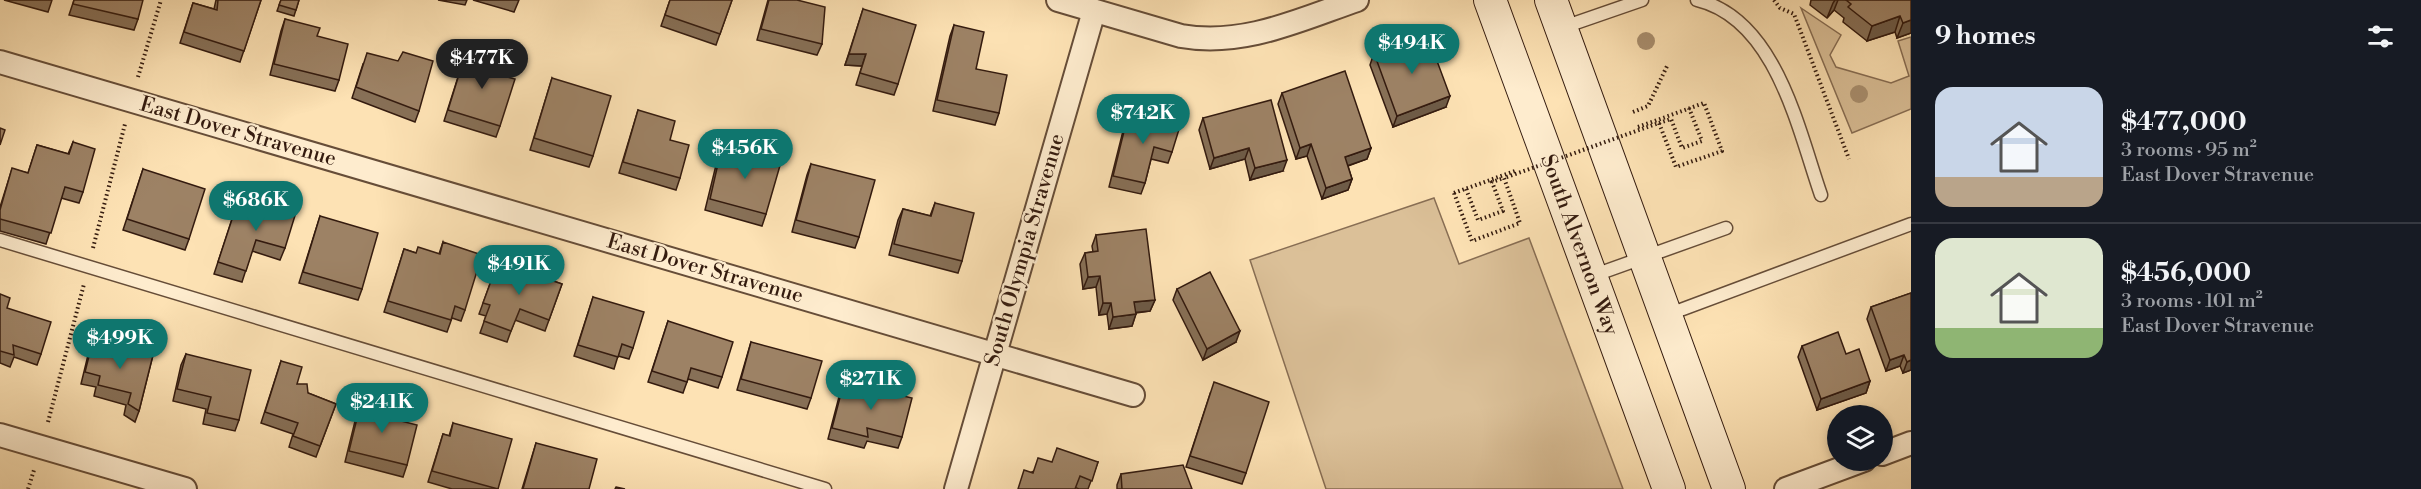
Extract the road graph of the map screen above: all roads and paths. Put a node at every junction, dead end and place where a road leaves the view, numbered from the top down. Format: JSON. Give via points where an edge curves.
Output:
{"nodes":[{"id":1,"x":161,"y":0,"type":"edge"},
{"id":2,"x":1058,"y":0,"type":"edge"},
{"id":3,"x":1357,"y":0,"type":"edge"},
{"id":4,"x":1490,"y":0,"type":"edge"},
{"id":5,"x":1642,"y":0,"type":"edge"},
{"id":6,"x":1697,"y":0,"type":"edge"},
{"id":7,"x":1774,"y":0,"type":"edge"},
{"id":8,"x":1094,"y":11,"type":"junction"},
{"id":9,"x":1556,"y":14,"type":"edge"},
{"id":10,"x":0,"y":62,"type":"edge"},
{"id":11,"x":1668,"y":64,"type":"dead end"},
{"id":12,"x":131,"y":100,"type":"junction"},
{"id":13,"x":1689,"y":108,"type":"junction"},
{"id":14,"x":1633,"y":112,"type":"dead end"},
{"id":15,"x":1659,"y":123,"type":"junction"},
{"id":16,"x":1638,"y":127,"type":"dead end"},
{"id":17,"x":1849,"y":159,"type":"dead end"},
{"id":18,"x":1515,"y":171,"type":"dead end"},
{"id":19,"x":1504,"y":178,"type":"junction"},
{"id":20,"x":1466,"y":189,"type":"junction"},
{"id":21,"x":1821,"y":195,"type":"dead end"},
{"id":22,"x":1911,"y":224,"type":"edge"},
{"id":23,"x":1726,"y":228,"type":"dead end"},
{"id":24,"x":0,"y":240,"type":"edge"},
{"id":25,"x":1644,"y":257,"type":"junction"},
{"id":26,"x":88,"y":267,"type":"junction"},
{"id":27,"x":1590,"y":276,"type":"junction"},
{"id":28,"x":1666,"y":315,"type":"junction"},
{"id":29,"x":995,"y":354,"type":"junction"},
{"id":30,"x":1133,"y":395,"type":"dead end"},
{"id":31,"x":0,"y":435,"type":"edge"},
{"id":32,"x":1911,"y":443,"type":"edge"},
{"id":33,"x":42,"y":447,"type":"junction"},
{"id":34,"x":1893,"y":450,"type":"edge"},
{"id":35,"x":1834,"y":471,"type":"edge"},
{"id":36,"x":28,"y":489,"type":"edge"},
{"id":37,"x":185,"y":489,"type":"edge"},
{"id":38,"x":825,"y":489,"type":"edge"},
{"id":39,"x":956,"y":489,"type":"edge"},
{"id":40,"x":1669,"y":489,"type":"edge"},
{"id":41,"x":1729,"y":489,"type":"edge"},
{"id":42,"x":1786,"y":489,"type":"edge"}],
"edges":[{"from":1,"to":12,"type":"path"},
{"from":2,"to":8,"type":"street"},
{"from":3,"to":8,"type":"street","via":[[1272,30],[1225,39],[1181,36]]},
{"from":4,"to":27,"type":"main road","name":"South Alvernon Way"},
{"from":5,"to":9,"type":"lane"},
{"from":6,"to":21,"type":"lane","via":[[1737,21],[1768,56],[1782,83]]},
{"from":7,"to":17,"type":"path","via":[[1780,8],[1794,14]]},
{"from":8,"to":29,"type":"street","name":"South Olympia Stravenue"},
{"from":9,"to":25,"type":"main road"},
{"from":10,"to":12,"type":"street","name":"East Dover Stravenue"},
{"from":11,"to":14,"type":"path","via":[[1648,106]]},
{"from":12,"to":26,"type":"path"},
{"from":12,"to":29,"type":"street","name":"East Dover Stravenue"},
{"from":13,"to":15,"type":"path","via":[[1702,141],[1682,148],[1671,119]]},
{"from":13,"to":15,"type":"path","bridge":true,"via":[[1704,103],[1722,151],[1676,168]]},
{"from":13,"to":16,"type":"path"},
{"from":15,"to":19,"type":"path","bridge":true},
{"from":18,"to":20,"type":"path"},
{"from":19,"to":20,"type":"path","via":[[1492,183],[1503,211],[1478,220]]},
{"from":19,"to":20,"type":"path","bridge":true,"via":[[1520,223],[1472,241],[1454,193]]},
{"from":22,"to":28,"type":"lane"},
{"from":23,"to":25,"type":"lane"},
{"from":24,"to":26,"type":"lane"},
{"from":25,"to":27,"type":"lane"},
{"from":25,"to":28,"type":"main road"},
{"from":26,"to":33,"type":"path"},
{"from":26,"to":38,"type":"lane"},
{"from":27,"to":40,"type":"main road","name":"South Alvernon Way"},
{"from":28,"to":41,"type":"main road"},
{"from":29,"to":30,"type":"street","name":"East Dover Stravenue"},
{"from":29,"to":39,"type":"street","name":"South Olympia Stravenue"},
{"from":31,"to":33,"type":"street"},
{"from":32,"to":34,"type":"street"},
{"from":33,"to":36,"type":"path"},
{"from":33,"to":37,"type":"street"},
{"from":35,"to":42,"type":"street"}]}
